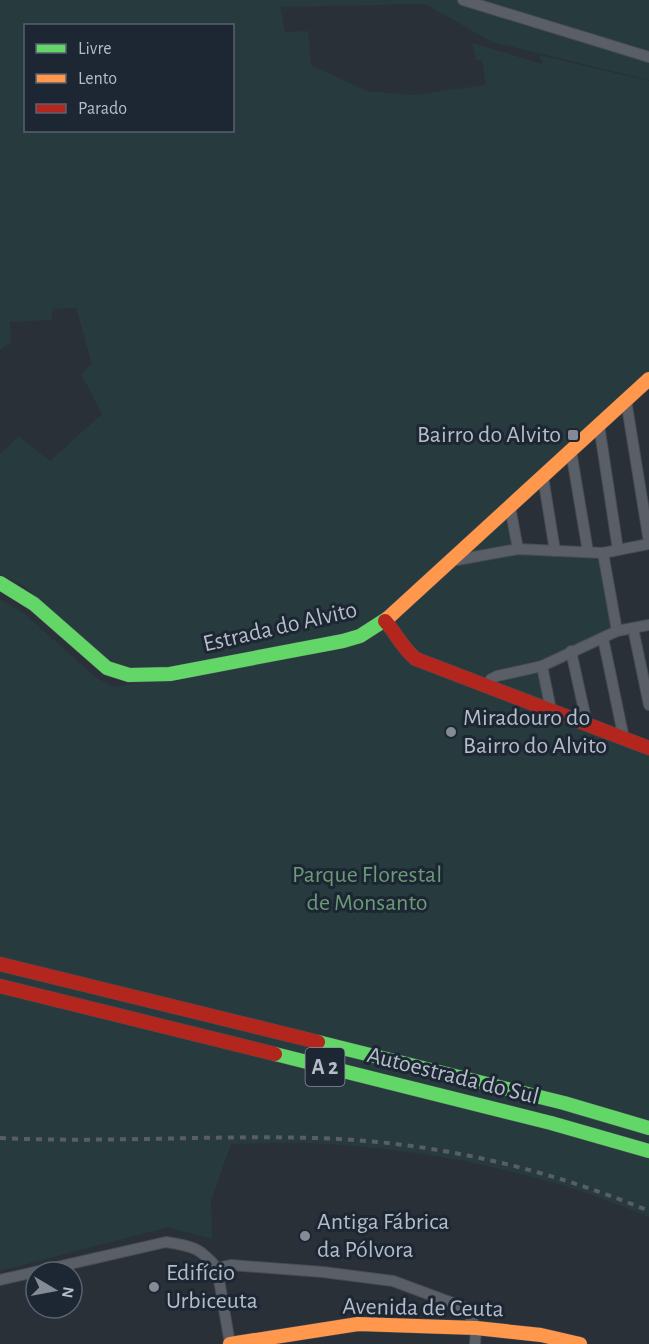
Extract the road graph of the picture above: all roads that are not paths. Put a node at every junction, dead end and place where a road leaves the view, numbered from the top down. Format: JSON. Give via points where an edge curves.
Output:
{"nodes":[{"id":1,"x":463,"y":0,"type":"edge"},
{"id":2,"x":649,"y":57,"type":"edge"},
{"id":3,"x":649,"y":379,"type":"edge"},
{"id":4,"x":626,"y":400,"type":"junction"},
{"id":5,"x":599,"y":425,"type":"junction"},
{"id":6,"x":571,"y":451,"type":"junction"},
{"id":7,"x":543,"y":477,"type":"junction"},
{"id":8,"x":510,"y":507,"type":"junction"},
{"id":9,"x":649,"y":543,"type":"edge"},
{"id":10,"x":518,"y":549,"type":"junction"},
{"id":11,"x":618,"y":550,"type":"junction"},
{"id":12,"x":555,"y":551,"type":"junction"},
{"id":13,"x":588,"y":552,"type":"junction"},
{"id":14,"x":603,"y":553,"type":"junction"},
{"id":15,"x":453,"y":558,"type":"junction"},
{"id":16,"x":0,"y":582,"type":"edge"},
{"id":17,"x":385,"y":621,"type":"junction"},
{"id":18,"x":649,"y":625,"type":"edge"},
{"id":19,"x":633,"y":628,"type":"junction"},
{"id":20,"x":617,"y":631,"type":"junction"},
{"id":21,"x":603,"y":638,"type":"junction"},
{"id":22,"x":571,"y":651,"type":"junction"},
{"id":23,"x":542,"y":666,"type":"junction"},
{"id":24,"x":487,"y":686,"type":"junction"},
{"id":25,"x":649,"y":705,"type":"edge"},
{"id":26,"x":551,"y":710,"type":"junction"},
{"id":27,"x":587,"y":724,"type":"junction"},
{"id":28,"x":624,"y":739,"type":"junction"},
{"id":29,"x":649,"y":748,"type":"edge"},
{"id":30,"x":0,"y":964,"type":"edge"},
{"id":31,"x":0,"y":986,"type":"edge"},
{"id":32,"x":649,"y":1128,"type":"edge"},
{"id":33,"x":649,"y":1151,"type":"edge"},
{"id":34,"x":217,"y":1268,"type":"junction"},
{"id":35,"x":0,"y":1280,"type":"edge"},
{"id":36,"x":476,"y":1328,"type":"junction"},
{"id":37,"x":230,"y":1344,"type":"edge"},
{"id":38,"x":475,"y":1344,"type":"edge"},
{"id":39,"x":580,"y":1344,"type":"edge"}],
"edges":[{"from":1,"to":2,"type":"street"},
{"from":3,"to":4,"type":"main road","name":"Estrada do Alvito"},
{"from":4,"to":5,"type":"main road","name":"Estrada do Alvito"},
{"from":4,"to":9,"type":"street"},
{"from":5,"to":6,"type":"main road","name":"Estrada do Alvito"},
{"from":5,"to":11,"type":"street"},
{"from":6,"to":7,"type":"main road","name":"Estrada do Alvito"},
{"from":6,"to":13,"type":"street"},
{"from":7,"to":8,"type":"main road","name":"Estrada do Alvito"},
{"from":7,"to":12,"type":"street"},
{"from":8,"to":10,"type":"street"},
{"from":8,"to":15,"type":"main road","name":"Estrada do Alvito"},
{"from":9,"to":11,"type":"street"},
{"from":10,"to":12,"type":"street"},
{"from":10,"to":15,"type":"street"},
{"from":11,"to":14,"type":"street"},
{"from":12,"to":13,"type":"street"},
{"from":13,"to":14,"type":"street"},
{"from":14,"to":20,"type":"street"},
{"from":15,"to":17,"type":"main road","name":"Estrada do Alvito"},
{"from":16,"to":17,"type":"main road","name":"Estrada do Alvito","via":[[34,604],[107,668],[129,675],[170,674],[343,641]]},
{"from":17,"to":24,"type":"main road","via":[[412,656]]},
{"from":18,"to":19,"type":"street"},
{"from":19,"to":20,"type":"street"},
{"from":19,"to":25,"type":"street"},
{"from":20,"to":21,"type":"street"},
{"from":21,"to":22,"type":"street"},
{"from":21,"to":28,"type":"street"},
{"from":22,"to":23,"type":"street"},
{"from":22,"to":27,"type":"street"},
{"from":23,"to":24,"type":"street","via":[[497,676]]},
{"from":23,"to":26,"type":"street"},
{"from":24,"to":26,"type":"main road"},
{"from":26,"to":27,"type":"main road"},
{"from":27,"to":28,"type":"main road"},
{"from":28,"to":29,"type":"main road"},
{"from":30,"to":32,"type":"main road","name":"Autoestrada do Sul","number":"A 2","via":[[564,1103]]},
{"from":31,"to":33,"type":"main road","name":"Autoestrada do Sul","number":"A 2"},
{"from":34,"to":35,"type":"street","via":[[204,1253],[188,1245],[166,1242]]},
{"from":34,"to":36,"type":"street","via":[[231,1265],[393,1281],[466,1308]]},
{"from":34,"to":37,"type":"street"},
{"from":36,"to":37,"type":"main road","name":"Avenida de Ceuta","via":[[358,1324]]},
{"from":36,"to":38,"type":"street"},
{"from":36,"to":39,"type":"main road","name":"Avenida de Ceuta"}]}
